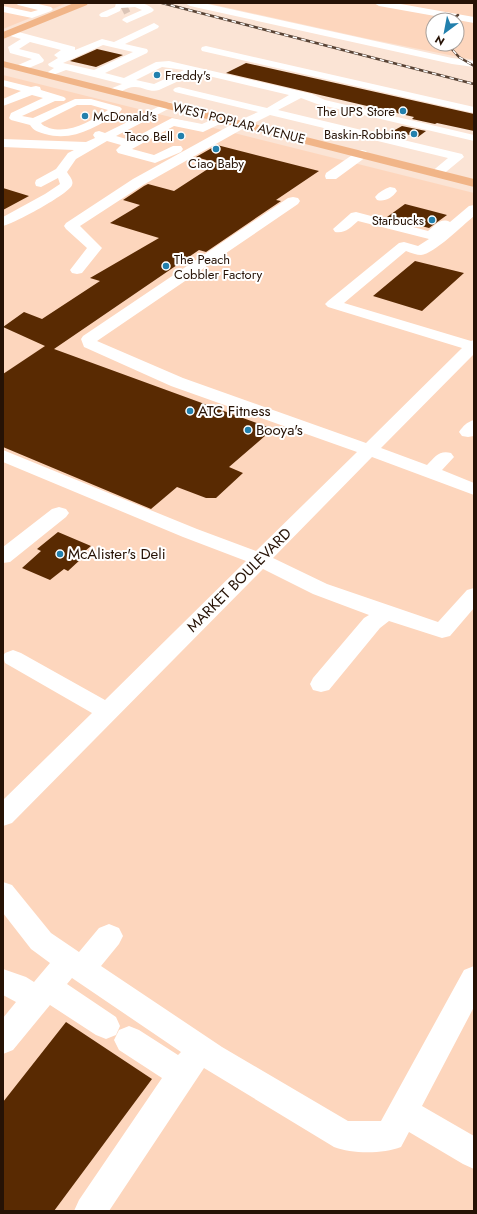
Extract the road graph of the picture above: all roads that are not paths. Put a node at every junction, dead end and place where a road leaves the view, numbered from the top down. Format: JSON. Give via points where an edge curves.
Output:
{"nodes":[{"id":1,"x":21,"y":3,"type":"edge"},
{"id":2,"x":61,"y":3,"type":"edge"},
{"id":3,"x":83,"y":3,"type":"edge"},
{"id":4,"x":190,"y":3,"type":"edge"},
{"id":5,"x":379,"y":3,"type":"edge"},
{"id":6,"x":48,"y":8,"type":"junction"},
{"id":7,"x":3,"y":9,"type":"edge"},
{"id":8,"x":118,"y":9,"type":"dead end"},
{"id":9,"x":3,"y":16,"type":"edge"},
{"id":10,"x":127,"y":20,"type":"dead end"},
{"id":11,"x":474,"y":20,"type":"edge"},
{"id":12,"x":35,"y":23,"type":"junction"},
{"id":13,"x":154,"y":26,"type":"dead end"},
{"id":14,"x":9,"y":31,"type":"edge"},
{"id":15,"x":29,"y":39,"type":"junction"},
{"id":16,"x":221,"y":41,"type":"dead end"},
{"id":17,"x":115,"y":45,"type":"junction"},
{"id":18,"x":206,"y":49,"type":"junction"},
{"id":19,"x":39,"y":60,"type":"junction"},
{"id":20,"x":196,"y":61,"type":"junction"},
{"id":21,"x":3,"y":64,"type":"edge"},
{"id":22,"x":474,"y":64,"type":"edge"},
{"id":23,"x":227,"y":66,"type":"dead end"},
{"id":24,"x":20,"y":68,"type":"junction"},
{"id":25,"x":90,"y":73,"type":"junction"},
{"id":26,"x":64,"y":75,"type":"junction"},
{"id":27,"x":110,"y":77,"type":"junction"},
{"id":28,"x":129,"y":82,"type":"junction"},
{"id":29,"x":3,"y":83,"type":"edge"},
{"id":30,"x":253,"y":83,"type":"junction"},
{"id":31,"x":91,"y":86,"type":"junction"},
{"id":32,"x":275,"y":88,"type":"junction"},
{"id":33,"x":180,"y":90,"type":"dead end"},
{"id":34,"x":32,"y":91,"type":"junction"},
{"id":35,"x":114,"y":92,"type":"junction"},
{"id":36,"x":299,"y":94,"type":"junction"},
{"id":37,"x":54,"y":97,"type":"junction"},
{"id":38,"x":222,"y":100,"type":"junction"},
{"id":39,"x":474,"y":100,"type":"edge"},
{"id":40,"x":75,"y":102,"type":"junction"},
{"id":41,"x":321,"y":102,"type":"junction"},
{"id":42,"x":3,"y":103,"type":"edge"},
{"id":43,"x":168,"y":105,"type":"junction"},
{"id":44,"x":449,"y":105,"type":"junction"},
{"id":45,"x":244,"y":106,"type":"junction"},
{"id":46,"x":474,"y":110,"type":"edge"},
{"id":47,"x":267,"y":111,"type":"junction"},
{"id":48,"x":363,"y":113,"type":"junction"},
{"id":49,"x":295,"y":118,"type":"junction"},
{"id":50,"x":222,"y":119,"type":"junction"},
{"id":51,"x":391,"y":119,"type":"junction"},
{"id":52,"x":34,"y":122,"type":"junction"},
{"id":53,"x":242,"y":124,"type":"junction"},
{"id":54,"x":203,"y":128,"type":"junction"},
{"id":55,"x":340,"y":129,"type":"junction"},
{"id":56,"x":79,"y":130,"type":"junction"},
{"id":57,"x":443,"y":132,"type":"junction"},
{"id":58,"x":366,"y":136,"type":"junction"},
{"id":59,"x":106,"y":137,"type":"junction"},
{"id":60,"x":473,"y":137,"type":"edge"},
{"id":61,"x":3,"y":143,"type":"edge"},
{"id":62,"x":131,"y":144,"type":"junction"},
{"id":63,"x":88,"y":146,"type":"junction"},
{"id":64,"x":421,"y":149,"type":"junction"},
{"id":65,"x":344,"y":150,"type":"junction"},
{"id":66,"x":362,"y":154,"type":"junction"},
{"id":67,"x":463,"y":159,"type":"junction"},
{"id":68,"x":60,"y":172,"type":"junction"},
{"id":69,"x":436,"y":173,"type":"junction"},
{"id":70,"x":331,"y":176,"type":"dead end"},
{"id":71,"x":41,"y":183,"type":"dead end"},
{"id":72,"x":474,"y":183,"type":"edge"},
{"id":73,"x":293,"y":201,"type":"dead end"},
{"id":74,"x":467,"y":209,"type":"edge"},
{"id":75,"x":3,"y":222,"type":"edge"},
{"id":76,"x":340,"y":229,"type":"dead end"},
{"id":77,"x":77,"y":270,"type":"dead end"},
{"id":78,"x":473,"y":346,"type":"edge"},
{"id":79,"x":369,"y":450,"type":"junction"},
{"id":80,"x":3,"y":455,"type":"edge"},
{"id":81,"x":445,"y":456,"type":"dead end"},
{"id":82,"x":430,"y":472,"type":"junction"},
{"id":83,"x":474,"y":488,"type":"edge"},
{"id":84,"x":59,"y":513,"type":"dead end"},
{"id":85,"x":3,"y":557,"type":"edge"},
{"id":86,"x":260,"y":558,"type":"junction"},
{"id":87,"x":474,"y":594,"type":"edge"},
{"id":88,"x":386,"y":614,"type":"junction"},
{"id":89,"x":13,"y":658,"type":"dead end"},
{"id":90,"x":322,"y":684,"type":"dead end"},
{"id":91,"x":107,"y":712,"type":"junction"},
{"id":92,"x":3,"y":816,"type":"edge"},
{"id":93,"x":3,"y":893,"type":"edge"},
{"id":94,"x":109,"y":936,"type":"dead end"},
{"id":95,"x":76,"y":965,"type":"junction"},
{"id":96,"x":474,"y":979,"type":"edge"},
{"id":97,"x":3,"y":982,"type":"edge"},
{"id":98,"x":42,"y":994,"type":"junction"},
{"id":99,"x":3,"y":1040,"type":"edge"},
{"id":100,"x":200,"y":1049,"type":"junction"},
{"id":101,"x":183,"y":1075,"type":"junction"},
{"id":102,"x":403,"y":1112,"type":"junction"},
{"id":103,"x":474,"y":1153,"type":"edge"},
{"id":104,"x":90,"y":1211,"type":"edge"}],
"edges":[{"from":1,"to":6,"type":"street"},
{"from":2,"to":6,"type":"street"},
{"from":3,"to":12,"type":"main road"},
{"from":4,"to":22,"type":"street"},
{"from":5,"to":11,"type":"street"},
{"from":6,"to":7,"type":"street","via":[[32,15]]},
{"from":8,"to":10,"type":"street","via":[[143,6],[149,10]]},
{"from":9,"to":12,"type":"street"},
{"from":12,"to":14,"type":"main road"},
{"from":13,"to":17,"type":"street"},
{"from":14,"to":15,"type":"street"},
{"from":15,"to":19,"type":"street","via":[[13,47],[14,51],[35,56]]},
{"from":15,"to":19,"type":"street","via":[[71,49]]},
{"from":16,"to":18,"type":"street"},
{"from":17,"to":25,"type":"street","via":[[143,51]]},
{"from":17,"to":26,"type":"street","via":[[102,42],[53,64]]},
{"from":18,"to":20,"type":"street"},
{"from":18,"to":44,"type":"street"},
{"from":19,"to":24,"type":"street"},
{"from":20,"to":23,"type":"street"},
{"from":20,"to":28,"type":"street","via":[[160,64]]},
{"from":20,"to":28,"type":"street","via":[[155,88]]},
{"from":20,"to":30,"type":"street"},
{"from":21,"to":24,"type":"main road","name":"WEST POPLAR AVENUE"},
{"from":24,"to":26,"type":"main road","name":"WEST POPLAR AVENUE","via":[[47,75]]},
{"from":25,"to":26,"type":"street"},
{"from":25,"to":27,"type":"street"},
{"from":26,"to":31,"type":"main road","name":"WEST POPLAR AVENUE"},
{"from":26,"to":34,"type":"street"},
{"from":27,"to":28,"type":"street"},
{"from":27,"to":31,"type":"street"},
{"from":28,"to":35,"type":"street"},
{"from":29,"to":34,"type":"street"},
{"from":30,"to":32,"type":"street"},
{"from":30,"to":38,"type":"street"},
{"from":31,"to":35,"type":"main road","name":"WEST POPLAR AVENUE"},
{"from":32,"to":36,"type":"street"},
{"from":32,"to":45,"type":"street"},
{"from":33,"to":38,"type":"street"},
{"from":34,"to":37,"type":"street"},
{"from":34,"to":42,"type":"street"},
{"from":35,"to":43,"type":"main road","name":"WEST POPLAR AVENUE"},
{"from":36,"to":41,"type":"street"},
{"from":36,"to":47,"type":"street"},
{"from":37,"to":40,"type":"street"},
{"from":37,"to":52,"type":"street","via":[[15,115],[15,118]]},
{"from":38,"to":45,"type":"street"},
{"from":39,"to":44,"type":"street","via":[[458,97]]},
{"from":40,"to":52,"type":"street"},
{"from":40,"to":56,"type":"street","via":[[91,102],[116,109],[115,112]]},
{"from":41,"to":48,"type":"street"},
{"from":41,"to":49,"type":"street"},
{"from":43,"to":50,"type":"main road","name":"WEST POPLAR AVENUE"},
{"from":43,"to":59,"type":"street"},
{"from":44,"to":46,"type":"street"},
{"from":45,"to":47,"type":"street"},
{"from":47,"to":49,"type":"street"},
{"from":47,"to":53,"type":"street"},
{"from":48,"to":51,"type":"street"},
{"from":48,"to":55,"type":"street"},
{"from":49,"to":55,"type":"street"},
{"from":50,"to":53,"type":"main road","name":"WEST POPLAR AVENUE"},
{"from":50,"to":54,"type":"street"},
{"from":51,"to":57,"type":"street"},
{"from":51,"to":58,"type":"street"},
{"from":52,"to":56,"type":"street","via":[[38,128],[60,133]]},
{"from":53,"to":65,"type":"main road","name":"WEST POPLAR AVENUE"},
{"from":53,"to":77,"type":"street","via":[[138,182],[71,226],[95,248]]},
{"from":54,"to":62,"type":"street","via":[[172,122]]},
{"from":54,"to":62,"type":"street","via":[[208,132],[168,154],[155,158],[122,150]]},
{"from":55,"to":58,"type":"street"},
{"from":56,"to":59,"type":"street"},
{"from":57,"to":60,"type":"street"},
{"from":57,"to":64,"type":"street"},
{"from":58,"to":64,"type":"street"},
{"from":58,"to":65,"type":"street"},
{"from":59,"to":62,"type":"street"},
{"from":59,"to":63,"type":"street"},
{"from":60,"to":67,"type":"street","via":[[457,150]]},
{"from":61,"to":63,"type":"street"},
{"from":63,"to":68,"type":"street","via":[[72,156]]},
{"from":64,"to":67,"type":"street"},
{"from":65,"to":66,"type":"main road","name":"WEST POPLAR AVENUE"},
{"from":66,"to":69,"type":"main road","name":"WEST POPLAR AVENUE"},
{"from":66,"to":70,"type":"street"},
{"from":67,"to":69,"type":"street"},
{"from":68,"to":71,"type":"street"},
{"from":68,"to":75,"type":"street","via":[[66,180],[66,185],[50,197]]},
{"from":69,"to":72,"type":"main road","name":"WEST POPLAR AVENUE"},
{"from":73,"to":79,"type":"street","via":[[89,339],[90,344],[178,382]]},
{"from":74,"to":76,"type":"street","via":[[430,236],[356,216]]},
{"from":74,"to":78,"type":"street","via":[[436,241],[420,251],[404,246],[333,304]]},
{"from":78,"to":79,"type":"street","name":"MARKET BOULEVARD"},
{"from":79,"to":82,"type":"street"},
{"from":79,"to":86,"type":"street","name":"MARKET BOULEVARD"},
{"from":80,"to":86,"type":"street","via":[[190,534]]},
{"from":81,"to":82,"type":"street"},
{"from":82,"to":83,"type":"street"},
{"from":84,"to":85,"type":"street"},
{"from":86,"to":88,"type":"street","via":[[320,589]]},
{"from":86,"to":91,"type":"street","name":"MARKET BOULEVARD"},
{"from":87,"to":88,"type":"street","via":[[442,631]]},
{"from":88,"to":90,"type":"street","via":[[372,623]]},
{"from":89,"to":91,"type":"street"},
{"from":91,"to":92,"type":"street","name":"MARKET BOULEVARD"},
{"from":93,"to":95,"type":"street","via":[[41,941]]},
{"from":94,"to":95,"type":"street"},
{"from":95,"to":98,"type":"street"},
{"from":95,"to":100,"type":"street"},
{"from":96,"to":102,"type":"street"},
{"from":97,"to":98,"type":"street"},
{"from":98,"to":99,"type":"street"},
{"from":98,"to":101,"type":"street","via":[[117,1033]]},
{"from":100,"to":101,"type":"street"},
{"from":100,"to":102,"type":"street","via":[[345,1136],[390,1136]]},
{"from":101,"to":104,"type":"street"},
{"from":102,"to":103,"type":"street"}]}
